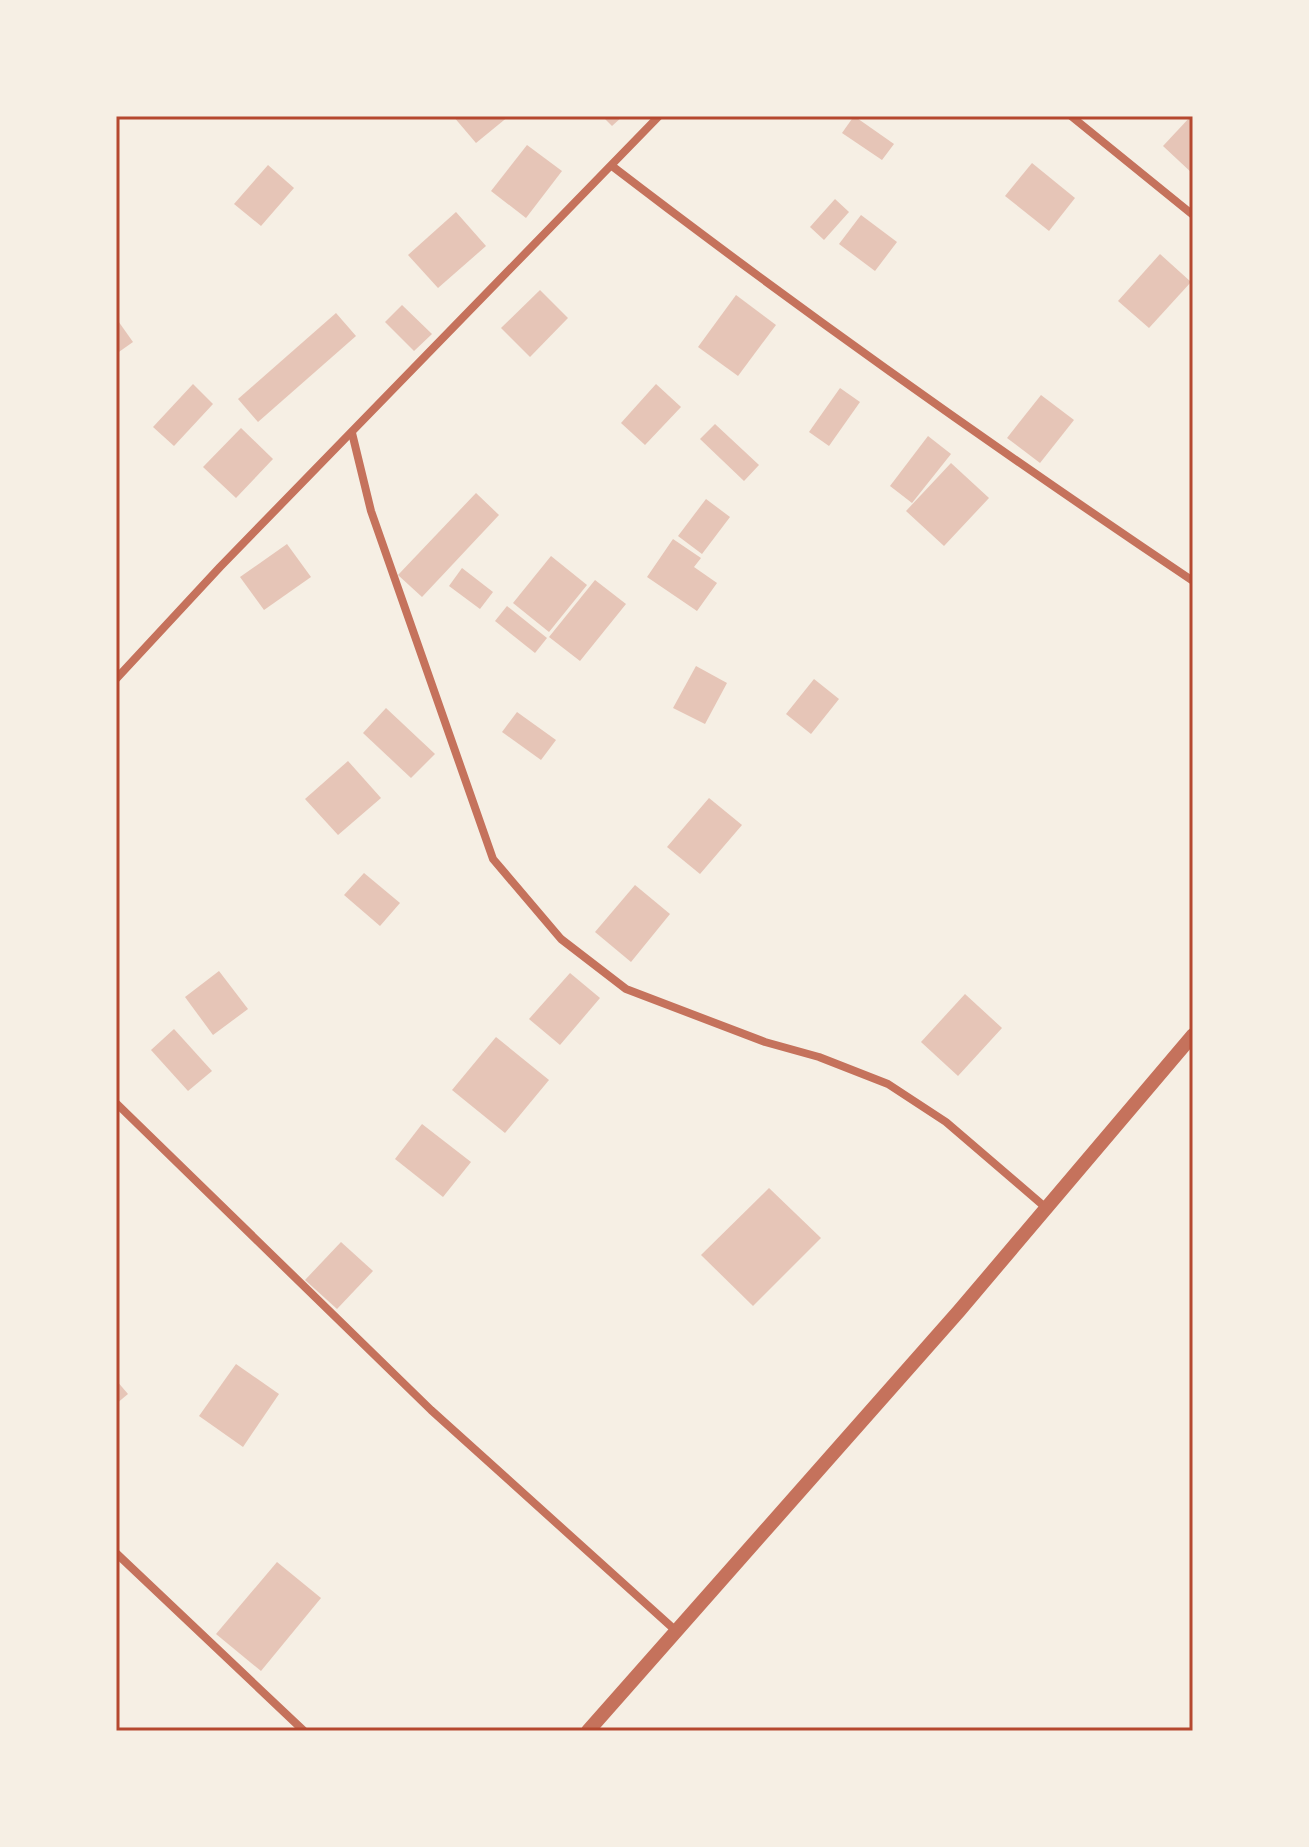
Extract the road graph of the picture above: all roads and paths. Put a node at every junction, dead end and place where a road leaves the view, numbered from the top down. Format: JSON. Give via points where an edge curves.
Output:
{"nodes":[{"id":1,"x":659,"y":116,"type":"edge"},
{"id":2,"x":1071,"y":116,"type":"edge"},
{"id":3,"x":612,"y":166,"type":"junction"},
{"id":4,"x":1193,"y":215,"type":"edge"},
{"id":5,"x":352,"y":433,"type":"junction"},
{"id":6,"x":1193,"y":581,"type":"edge"},
{"id":7,"x":116,"y":679,"type":"edge"},
{"id":8,"x":1193,"y":1035,"type":"edge"},
{"id":9,"x":116,"y":1103,"type":"edge"},
{"id":10,"x":1045,"y":1207,"type":"junction"},
{"id":11,"x":116,"y":1553,"type":"edge"},
{"id":12,"x":675,"y":1630,"type":"junction"},
{"id":13,"x":304,"y":1731,"type":"edge"},
{"id":14,"x":588,"y":1731,"type":"edge"}],
"edges":[{"from":1,"to":3,"type":"street"},
{"from":2,"to":4,"type":"street"},
{"from":3,"to":5,"type":"street"},
{"from":3,"to":6,"type":"street","via":[[1011,458]]},
{"from":5,"to":7,"type":"street"},
{"from":5,"to":10,"type":"street","via":[[371,511],[493,859],[561,939],[626,989],[888,1084],[946,1122]]},
{"from":8,"to":10,"type":"street"},
{"from":9,"to":12,"type":"street","via":[[431,1410]]},
{"from":10,"to":12,"type":"street"},
{"from":11,"to":13,"type":"street"},
{"from":12,"to":14,"type":"street"}]}
